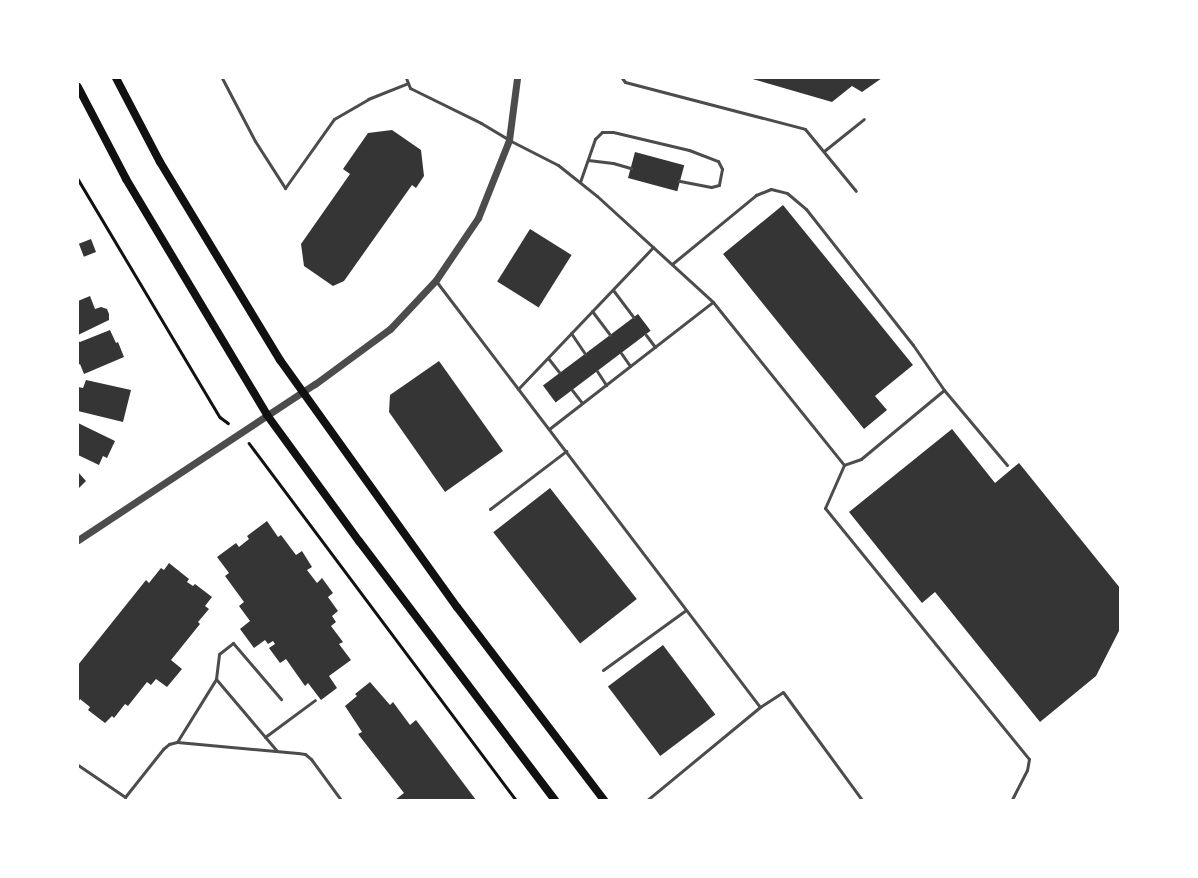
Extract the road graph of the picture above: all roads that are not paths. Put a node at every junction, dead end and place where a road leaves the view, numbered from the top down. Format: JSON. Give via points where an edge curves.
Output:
{"nodes":[{"id":1,"x":116,"y":78,"type":"edge"},
{"id":2,"x":222,"y":78,"type":"edge"},
{"id":3,"x":406,"y":78,"type":"edge"},
{"id":4,"x":517,"y":78,"type":"edge"},
{"id":5,"x":622,"y":78,"type":"edge"},
{"id":6,"x":408,"y":83,"type":"junction"},
{"id":7,"x":78,"y":87,"type":"edge"},
{"id":8,"x":864,"y":119,"type":"dead end"},
{"id":9,"x":509,"y":140,"type":"junction"},
{"id":10,"x":824,"y":151,"type":"junction"},
{"id":11,"x":588,"y":160,"type":"junction"},
{"id":12,"x":631,"y":168,"type":"dead end"},
{"id":13,"x":679,"y":181,"type":"dead end"},
{"id":14,"x":580,"y":182,"type":"junction"},
{"id":15,"x":856,"y":191,"type":"dead end"},
{"id":16,"x":653,"y":247,"type":"junction"},
{"id":17,"x":672,"y":264,"type":"junction"},
{"id":18,"x":436,"y":280,"type":"junction"},
{"id":19,"x":613,"y":290,"type":"junction"},
{"id":20,"x":713,"y":302,"type":"junction"},
{"id":21,"x":592,"y":311,"type":"junction"},
{"id":22,"x":633,"y":317,"type":"dead end"},
{"id":23,"x":571,"y":333,"type":"junction"},
{"id":24,"x":610,"y":335,"type":"dead end"},
{"id":25,"x":646,"y":335,"type":"dead end"},
{"id":26,"x":655,"y":347,"type":"junction"},
{"id":27,"x":621,"y":353,"type":"dead end"},
{"id":28,"x":585,"y":354,"type":"dead end"},
{"id":29,"x":548,"y":358,"type":"junction"},
{"id":30,"x":630,"y":366,"type":"junction"},
{"id":31,"x":597,"y":371,"type":"dead end"},
{"id":32,"x":559,"y":372,"type":"dead end"},
{"id":33,"x":606,"y":385,"type":"junction"},
{"id":34,"x":518,"y":389,"type":"junction"},
{"id":35,"x":572,"y":390,"type":"dead end"},
{"id":36,"x":944,"y":390,"type":"junction"},
{"id":37,"x":302,"y":392,"type":"junction"},
{"id":38,"x":582,"y":403,"type":"junction"},
{"id":39,"x":267,"y":415,"type":"junction"},
{"id":40,"x":549,"y":429,"type":"junction"},
{"id":41,"x":566,"y":451,"type":"junction"},
{"id":42,"x":844,"y":465,"type":"junction"},
{"id":43,"x":1007,"y":465,"type":"dead end"},
{"id":44,"x":490,"y":509,"type":"dead end"},
{"id":45,"x":78,"y":540,"type":"edge"},
{"id":46,"x":686,"y":610,"type":"junction"},
{"id":47,"x":603,"y":670,"type":"dead end"},
{"id":48,"x":216,"y":679,"type":"junction"},
{"id":49,"x":281,"y":699,"type":"dead end"},
{"id":50,"x":315,"y":700,"type":"dead end"},
{"id":51,"x":760,"y":707,"type":"junction"},
{"id":52,"x":265,"y":737,"type":"junction"},
{"id":53,"x":177,"y":742,"type":"junction"},
{"id":54,"x":277,"y":751,"type":"junction"},
{"id":55,"x":78,"y":765,"type":"edge"},
{"id":56,"x":341,"y":800,"type":"edge"},
{"id":57,"x":555,"y":800,"type":"edge"},
{"id":58,"x":604,"y":800,"type":"edge"},
{"id":59,"x":647,"y":800,"type":"edge"},
{"id":60,"x":862,"y":800,"type":"edge"},
{"id":61,"x":1012,"y":800,"type":"edge"}],
"edges":[{"from":1,"to":37,"type":"main road","via":[[160,162]]},
{"from":2,"to":6,"type":"lane","via":[[255,141],[285,188],[334,119],[368,99]]},
{"from":3,"to":6,"type":"lane"},
{"from":4,"to":9,"type":"street"},
{"from":5,"to":10,"type":"lane","via":[[626,82],[805,129]]},
{"from":6,"to":9,"type":"lane","via":[[410,88],[481,123]]},
{"from":7,"to":39,"type":"main road","via":[[126,179]]},
{"from":8,"to":10,"type":"lane"},
{"from":9,"to":14,"type":"lane","via":[[558,165]]},
{"from":9,"to":18,"type":"street","via":[[478,218]]},
{"from":10,"to":15,"type":"lane"},
{"from":11,"to":12,"type":"lane","via":[[613,162]]},
{"from":11,"to":13,"type":"lane","via":[[596,139],[602,132],[613,132],[689,150],[718,161],[722,169],[719,185],[711,187]]},
{"from":11,"to":14,"type":"lane"},
{"from":14,"to":16,"type":"lane"},
{"from":16,"to":17,"type":"lane"},
{"from":16,"to":19,"type":"lane"},
{"from":17,"to":20,"type":"lane"},
{"from":17,"to":36,"type":"lane","via":[[756,195],[771,188],[786,192],[810,215],[913,345]]},
{"from":18,"to":34,"type":"lane"},
{"from":18,"to":37,"type":"street","via":[[390,329]]},
{"from":19,"to":21,"type":"lane"},
{"from":19,"to":22,"type":"lane"},
{"from":20,"to":26,"type":"lane"},
{"from":20,"to":42,"type":"lane"},
{"from":21,"to":23,"type":"lane"},
{"from":21,"to":24,"type":"lane"},
{"from":23,"to":28,"type":"lane"},
{"from":23,"to":29,"type":"lane"},
{"from":25,"to":26,"type":"lane"},
{"from":26,"to":30,"type":"lane"},
{"from":27,"to":30,"type":"lane"},
{"from":29,"to":32,"type":"lane"},
{"from":29,"to":34,"type":"lane"},
{"from":30,"to":33,"type":"lane"},
{"from":31,"to":33,"type":"lane"},
{"from":33,"to":38,"type":"lane"},
{"from":34,"to":40,"type":"lane"},
{"from":35,"to":38,"type":"lane"},
{"from":36,"to":42,"type":"lane","via":[[861,460]]},
{"from":36,"to":43,"type":"lane"},
{"from":37,"to":39,"type":"street"},
{"from":37,"to":58,"type":"main road","via":[[456,607]]},
{"from":38,"to":40,"type":"lane"},
{"from":39,"to":45,"type":"street"},
{"from":39,"to":57,"type":"main road"},
{"from":40,"to":41,"type":"lane"},
{"from":41,"to":44,"type":"lane"},
{"from":41,"to":46,"type":"lane"},
{"from":42,"to":61,"type":"lane","via":[[825,508],[1029,759],[1027,770]]},
{"from":46,"to":47,"type":"lane"},
{"from":46,"to":51,"type":"lane"},
{"from":48,"to":49,"type":"lane","via":[[219,654],[233,643]]},
{"from":48,"to":52,"type":"lane"},
{"from":48,"to":53,"type":"lane"},
{"from":50,"to":52,"type":"lane"},
{"from":51,"to":59,"type":"lane"},
{"from":51,"to":60,"type":"lane","via":[[782,692]]},
{"from":52,"to":54,"type":"lane"},
{"from":53,"to":54,"type":"lane"},
{"from":53,"to":55,"type":"lane","via":[[163,749],[125,797]]},
{"from":54,"to":56,"type":"lane","via":[[305,754]]}]}
